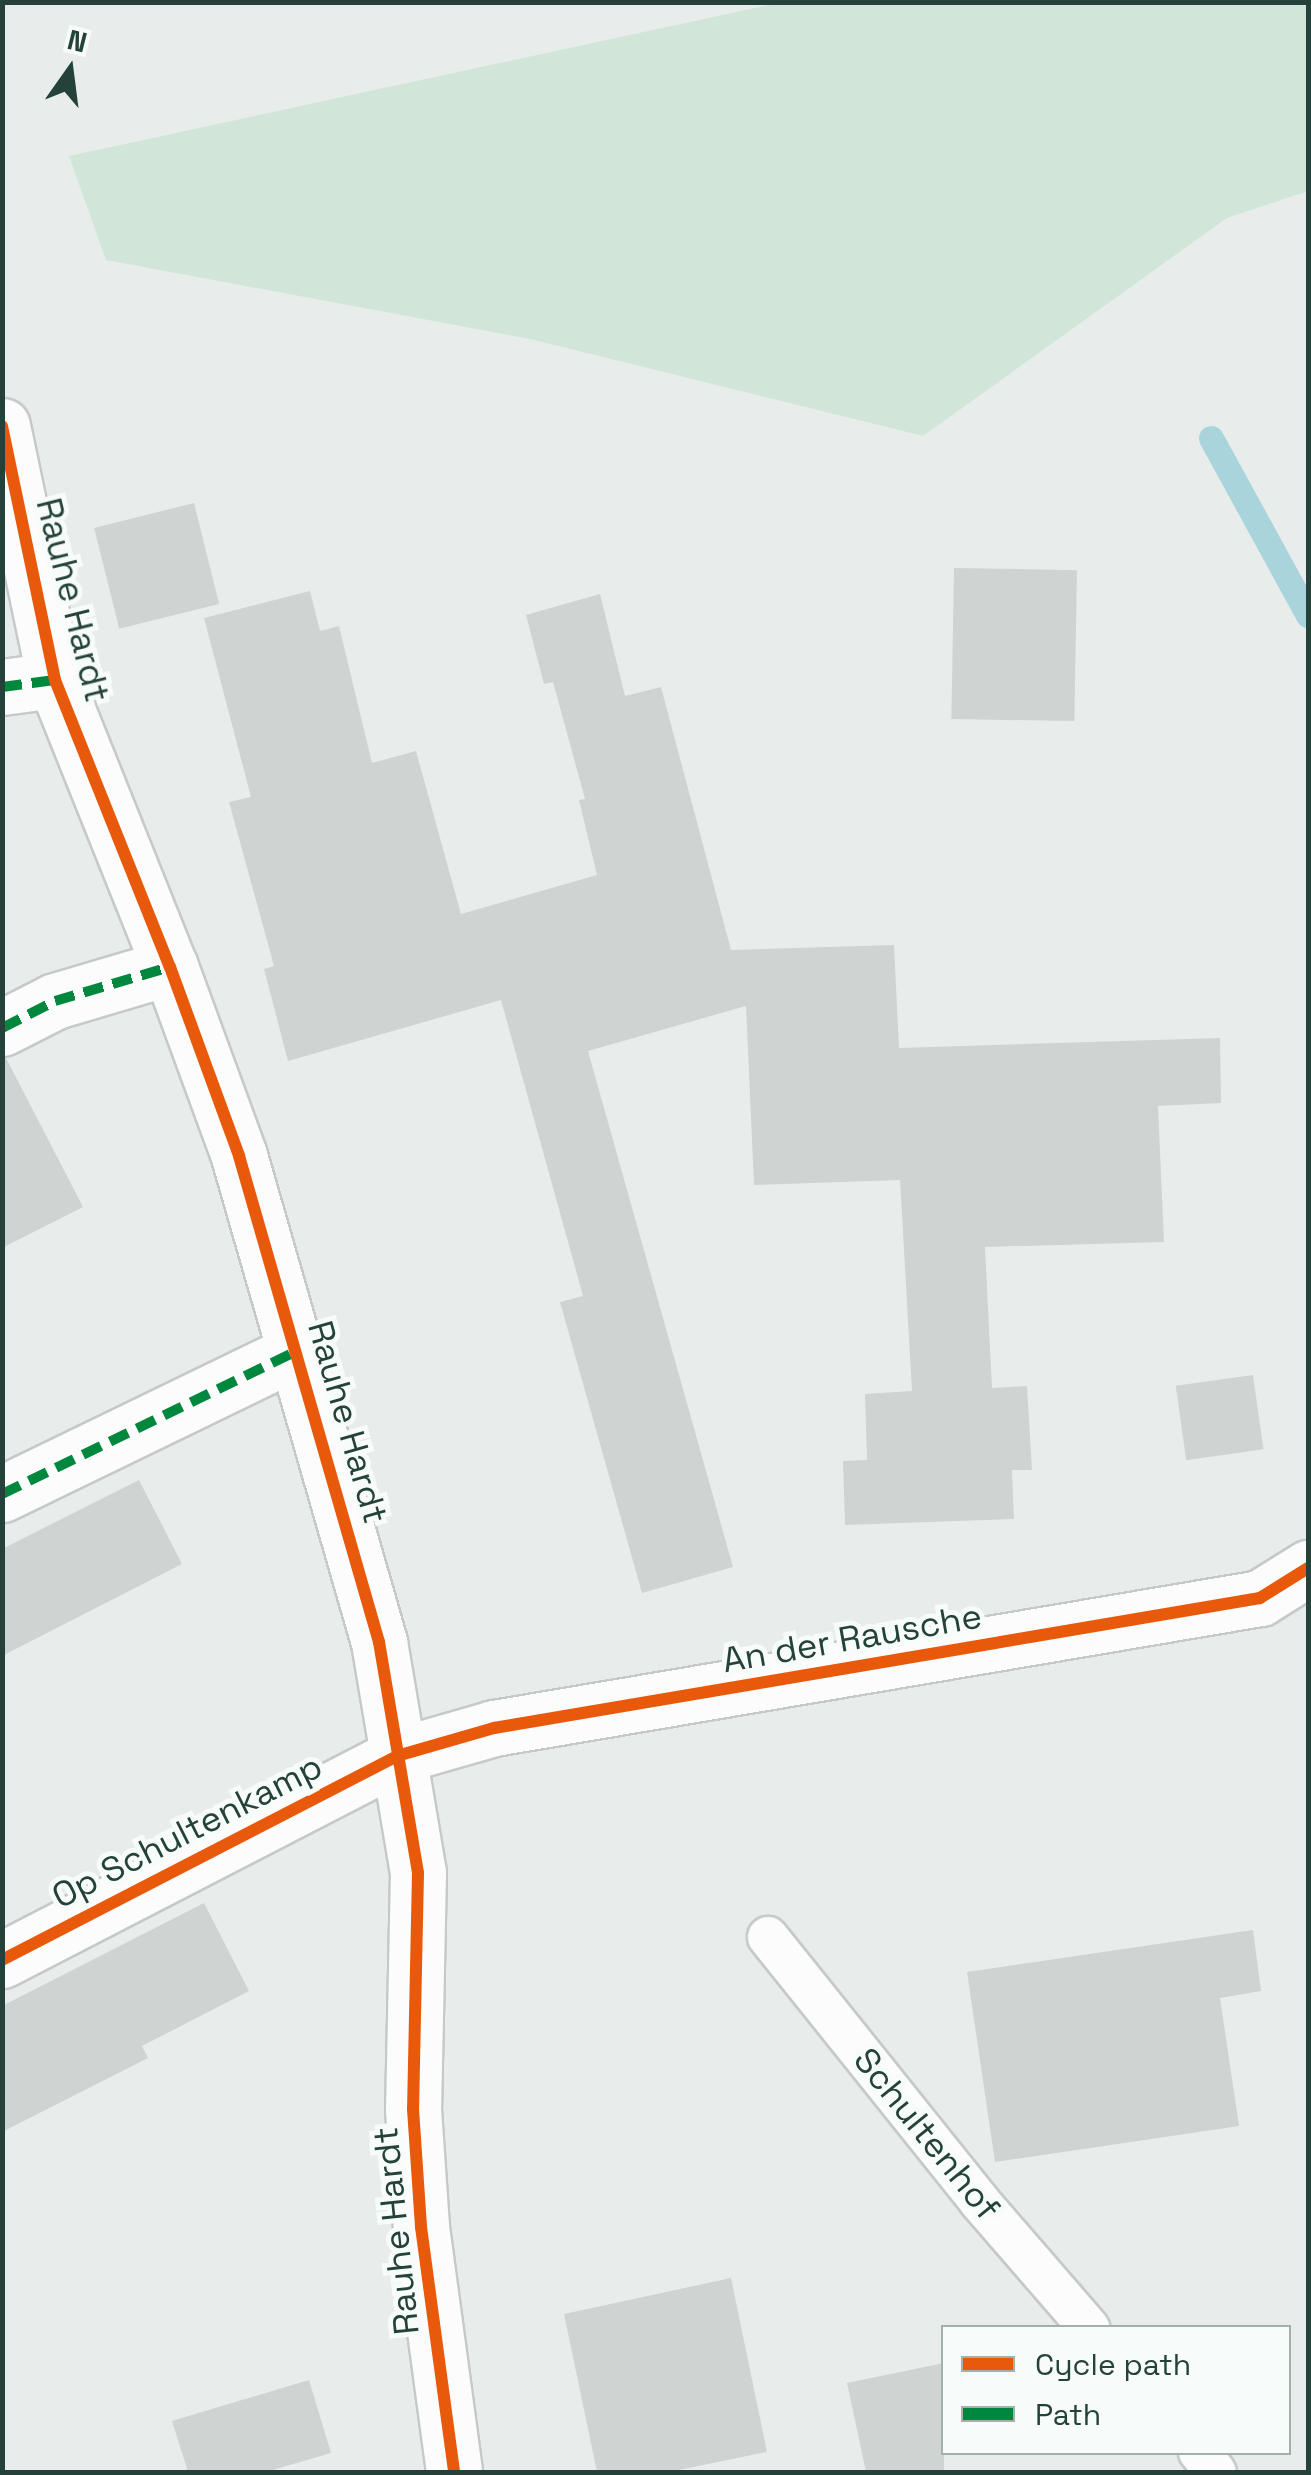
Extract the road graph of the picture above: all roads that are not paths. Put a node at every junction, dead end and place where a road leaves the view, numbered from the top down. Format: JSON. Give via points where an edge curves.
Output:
{"nodes":[{"id":1,"x":2,"y":426,"type":"edge"},
{"id":2,"x":28,"y":684,"type":"edge"},
{"id":3,"x":170,"y":967,"type":"junction"},
{"id":4,"x":2,"y":1028,"type":"edge"},
{"id":5,"x":296,"y":1351,"type":"junction"},
{"id":6,"x":2,"y":1494,"type":"edge"},
{"id":7,"x":1308,"y":1568,"type":"edge"},
{"id":8,"x":400,"y":1754,"type":"junction"},
{"id":9,"x":768,"y":1937,"type":"dead end"},
{"id":10,"x":2,"y":1960,"type":"edge"},
{"id":11,"x":1087,"y":2325,"type":"edge"},
{"id":12,"x":454,"y":2472,"type":"edge"}],
"edges":[{"from":1,"to":2,"type":"street","name":"Rauhe Hardt"},
{"from":2,"to":3,"type":"street","name":"Rauhe Hardt"},
{"from":3,"to":4,"type":"street","via":[[55,1002]]},
{"from":3,"to":5,"type":"street","name":"Rauhe Hardt","via":[[238,1156]]},
{"from":5,"to":6,"type":"street"},
{"from":5,"to":8,"type":"street","name":"Rauhe Hardt","via":[[379,1642]]},
{"from":7,"to":8,"type":"street","name":"An der Rausche","via":[[1260,1598],[494,1728]]},
{"from":8,"to":10,"type":"street","name":"Op Schultenkamp"},
{"from":8,"to":12,"type":"street","name":"Rauhe Hardt","via":[[418,1873],[413,2109],[421,2227]]},
{"from":9,"to":11,"type":"lane","name":"Schultenhof"}]}
